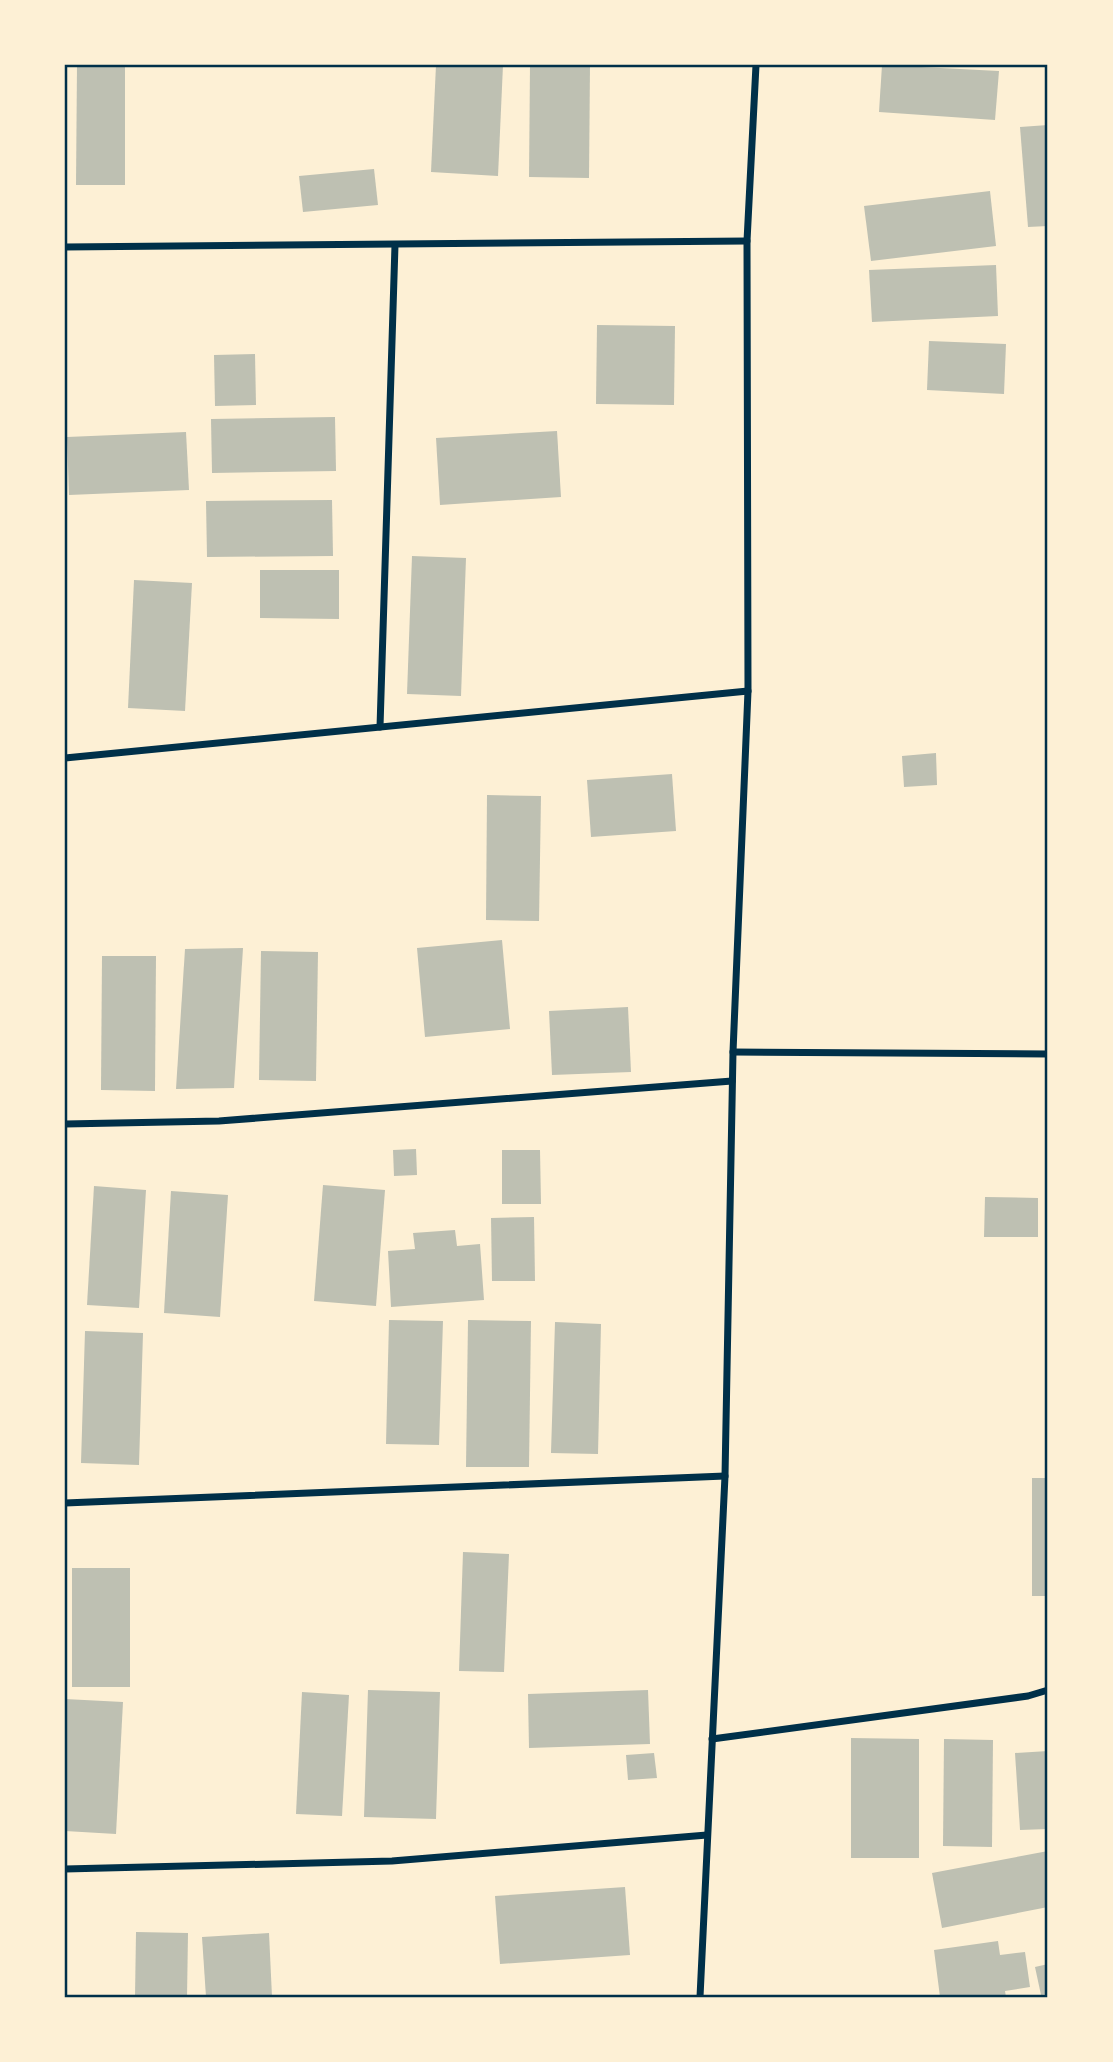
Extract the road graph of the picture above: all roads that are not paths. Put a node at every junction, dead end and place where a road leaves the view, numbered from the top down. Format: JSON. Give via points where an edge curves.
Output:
{"nodes":[{"id":1,"x":756,"y":65,"type":"edge"},
{"id":2,"x":747,"y":242,"type":"junction"},
{"id":3,"x":395,"y":245,"type":"junction"},
{"id":4,"x":65,"y":247,"type":"edge"},
{"id":5,"x":748,"y":691,"type":"junction"},
{"id":6,"x":380,"y":727,"type":"junction"},
{"id":7,"x":65,"y":758,"type":"edge"},
{"id":8,"x":733,"y":1052,"type":"junction"},
{"id":9,"x":1048,"y":1054,"type":"edge"},
{"id":10,"x":732,"y":1081,"type":"junction"},
{"id":11,"x":65,"y":1124,"type":"edge"},
{"id":12,"x":725,"y":1476,"type":"junction"},
{"id":13,"x":65,"y":1503,"type":"edge"},
{"id":14,"x":1048,"y":1690,"type":"edge"},
{"id":15,"x":712,"y":1739,"type":"junction"},
{"id":16,"x":708,"y":1835,"type":"junction"},
{"id":17,"x":65,"y":1869,"type":"edge"},
{"id":18,"x":701,"y":1997,"type":"edge"}],
"edges":[{"from":1,"to":2,"type":"street"},
{"from":2,"to":3,"type":"street"},
{"from":2,"to":5,"type":"street"},
{"from":3,"to":4,"type":"street"},
{"from":3,"to":6,"type":"street"},
{"from":5,"to":6,"type":"street"},
{"from":5,"to":8,"type":"street"},
{"from":6,"to":7,"type":"street"},
{"from":8,"to":9,"type":"street"},
{"from":8,"to":10,"type":"street"},
{"from":10,"to":11,"type":"street","via":[[219,1122]]},
{"from":10,"to":12,"type":"street"},
{"from":12,"to":13,"type":"street"},
{"from":12,"to":15,"type":"street"},
{"from":14,"to":15,"type":"street"},
{"from":15,"to":16,"type":"street"},
{"from":16,"to":17,"type":"street","via":[[392,1861]]},
{"from":16,"to":18,"type":"street"}]}
